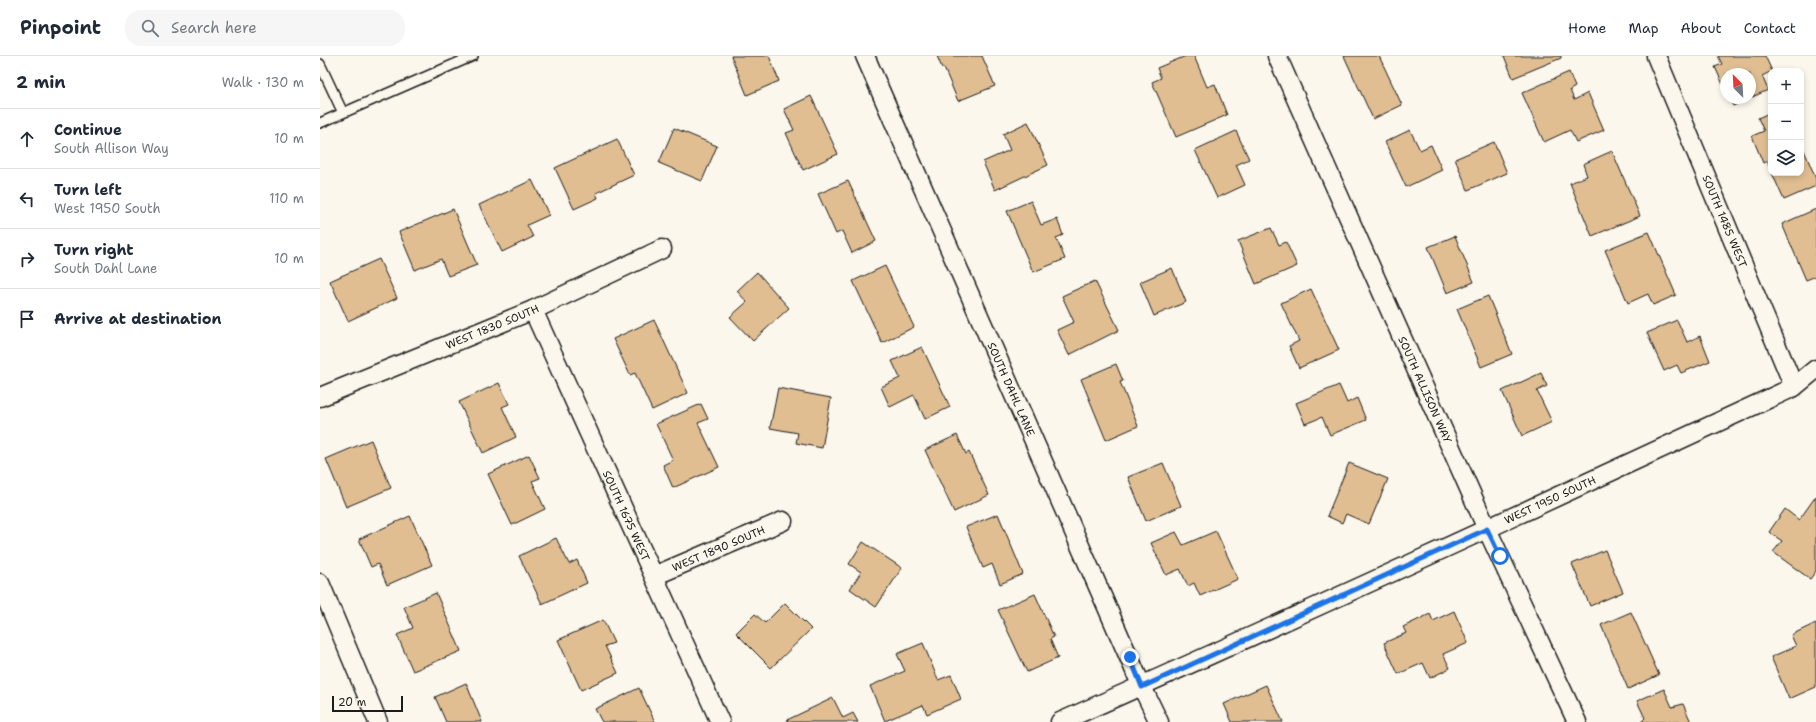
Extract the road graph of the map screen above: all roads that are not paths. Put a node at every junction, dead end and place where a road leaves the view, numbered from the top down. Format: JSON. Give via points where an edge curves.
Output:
{"nodes":[{"id":1,"x":473,"y":56,"type":"edge"},
{"id":2,"x":865,"y":56,"type":"edge"},
{"id":3,"x":1277,"y":56,"type":"edge"},
{"id":4,"x":1656,"y":56,"type":"edge"},
{"id":5,"x":320,"y":64,"type":"edge"},
{"id":6,"x":343,"y":113,"type":"junction"},
{"id":7,"x":320,"y":123,"type":"edge"},
{"id":8,"x":662,"y":248,"type":"dead end"},
{"id":9,"x":533,"y":310,"type":"junction"},
{"id":10,"x":1816,"y":369,"type":"edge"},
{"id":11,"x":1794,"y":387,"type":"junction"},
{"id":12,"x":320,"y":397,"type":"edge"},
{"id":13,"x":783,"y":520,"type":"dead end"},
{"id":14,"x":1487,"y":529,"type":"junction"},
{"id":15,"x":654,"y":576,"type":"junction"},
{"id":16,"x":320,"y":583,"type":"edge"},
{"id":17,"x":1142,"y":687,"type":"junction"},
{"id":18,"x":378,"y":722,"type":"edge"},
{"id":19,"x":720,"y":722,"type":"edge"},
{"id":20,"x":1060,"y":722,"type":"edge"},
{"id":21,"x":1159,"y":722,"type":"edge"},
{"id":22,"x":1577,"y":722,"type":"edge"}],
"edges":[{"from":1,"to":6,"type":"lane"},
{"from":2,"to":17,"type":"street","name":"SOUTH DAHL LANE"},
{"from":3,"to":14,"type":"street","name":"SOUTH ALLISON WAY"},
{"from":4,"to":11,"type":"street","name":"SOUTH 1485 WEST"},
{"from":5,"to":6,"type":"lane"},
{"from":6,"to":7,"type":"lane"},
{"from":8,"to":9,"type":"street","name":"WEST 1830 SOUTH"},
{"from":9,"to":12,"type":"street","name":"WEST 1830 SOUTH"},
{"from":9,"to":15,"type":"street","name":"SOUTH 1675 WEST"},
{"from":10,"to":11,"type":"street","name":"WEST 1950 SOUTH"},
{"from":11,"to":14,"type":"street","name":"WEST 1950 SOUTH"},
{"from":13,"to":15,"type":"street","name":"WEST 1890 SOUTH"},
{"from":14,"to":17,"type":"street","name":"WEST 1950 SOUTH"},
{"from":14,"to":22,"type":"street","name":"SOUTH ALLISON WAY"},
{"from":15,"to":19,"type":"street","name":"SOUTH 1675 WEST"},
{"from":16,"to":18,"type":"street"},
{"from":17,"to":20,"type":"street","name":"WEST 1950 SOUTH"},
{"from":17,"to":21,"type":"street","name":"SOUTH DAHL LANE"}]}
